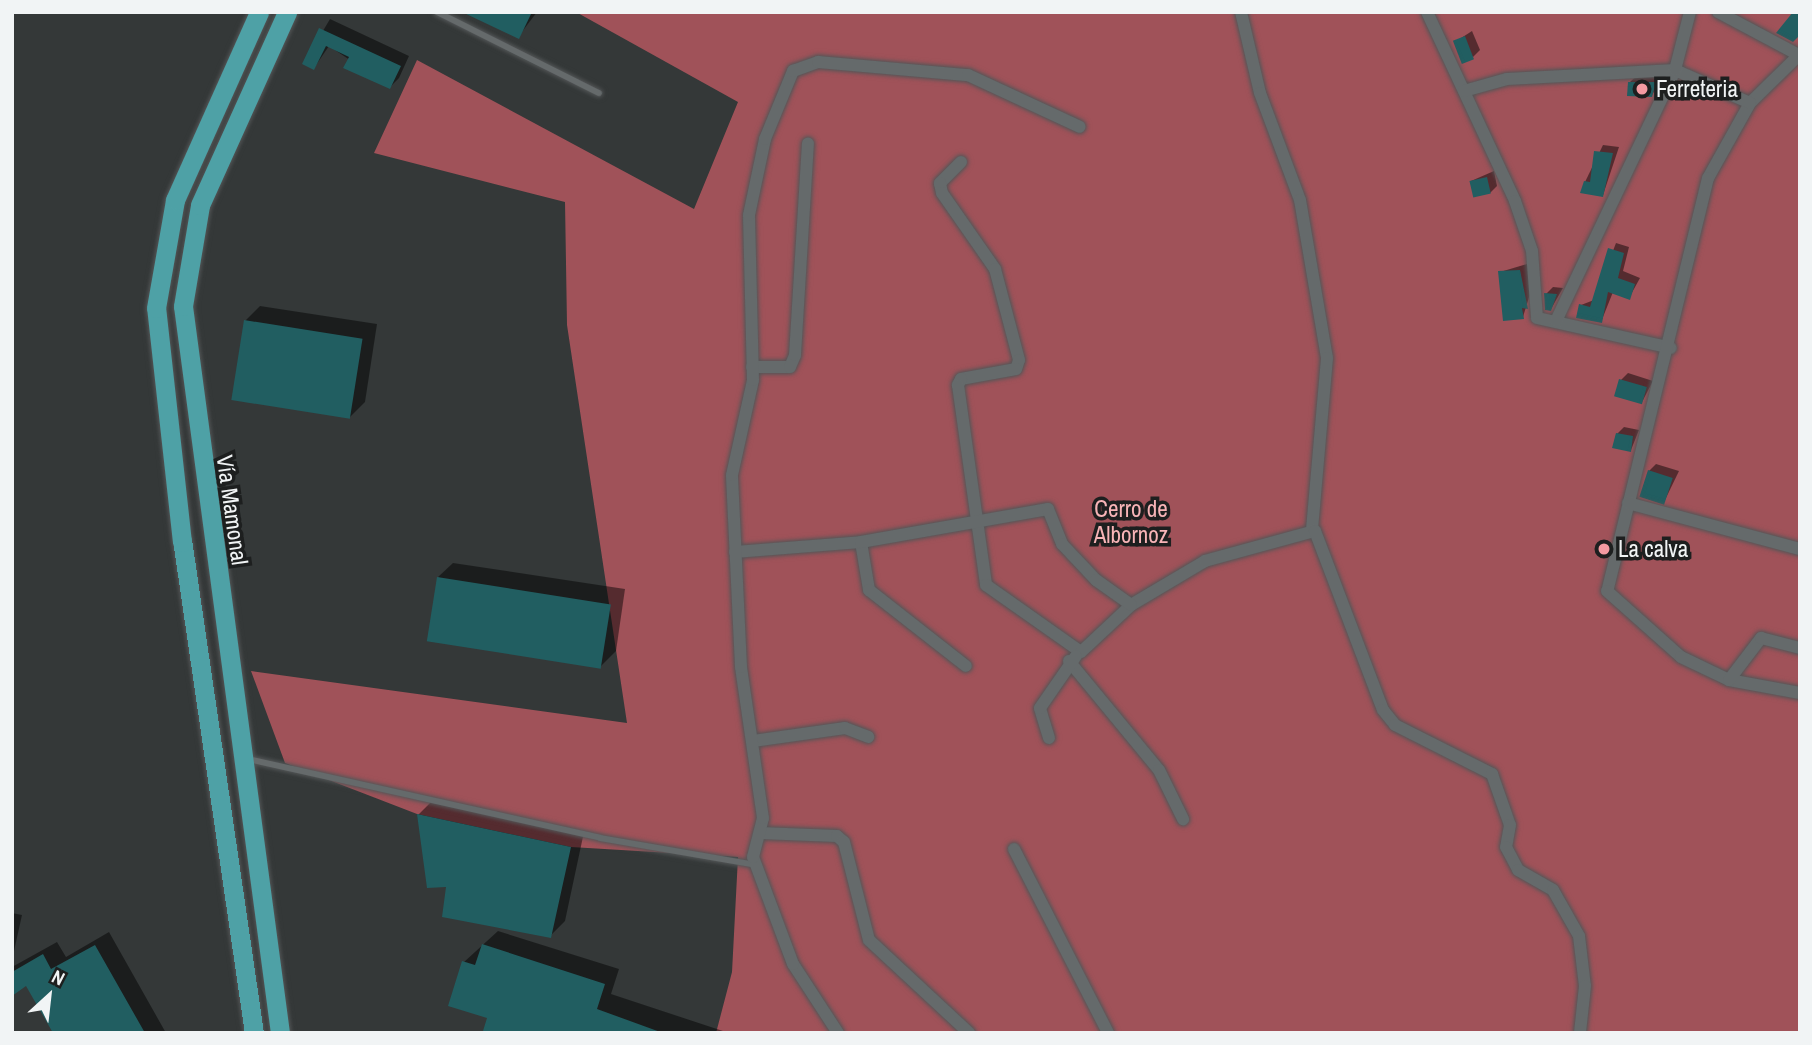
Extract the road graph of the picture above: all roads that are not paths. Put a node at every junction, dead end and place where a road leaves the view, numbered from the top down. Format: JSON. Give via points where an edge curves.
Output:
{"nodes":[{"id":1,"x":259,"y":12,"type":"edge"},
{"id":2,"x":287,"y":12,"type":"edge"},
{"id":3,"x":437,"y":12,"type":"edge"},
{"id":4,"x":1241,"y":12,"type":"edge"},
{"id":5,"x":1427,"y":12,"type":"edge"},
{"id":6,"x":1690,"y":12,"type":"edge"},
{"id":7,"x":1718,"y":12,"type":"edge"},
{"id":8,"x":1799,"y":55,"type":"edge"},
{"id":9,"x":1675,"y":71,"type":"junction"},
{"id":10,"x":1464,"y":91,"type":"junction"},
{"id":11,"x":599,"y":93,"type":"dead end"},
{"id":12,"x":1750,"y":103,"type":"junction"},
{"id":13,"x":1080,"y":127,"type":"dead end"},
{"id":14,"x":808,"y":143,"type":"dead end"},
{"id":15,"x":961,"y":162,"type":"dead end"},
{"id":16,"x":1556,"y":321,"type":"junction"},
{"id":17,"x":1671,"y":348,"type":"junction"},
{"id":18,"x":751,"y":367,"type":"junction"},
{"id":19,"x":1628,"y":503,"type":"junction"},
{"id":20,"x":974,"y":522,"type":"junction"},
{"id":21,"x":1312,"y":530,"type":"junction"},
{"id":22,"x":861,"y":542,"type":"junction"},
{"id":23,"x":1800,"y":549,"type":"edge"},
{"id":24,"x":734,"y":552,"type":"junction"},
{"id":25,"x":1131,"y":605,"type":"junction"},
{"id":26,"x":1800,"y":648,"type":"edge"},
{"id":27,"x":1081,"y":652,"type":"junction"},
{"id":28,"x":1069,"y":661,"type":"junction"},
{"id":29,"x":966,"y":666,"type":"dead end"},
{"id":30,"x":1730,"y":680,"type":"junction"},
{"id":31,"x":1800,"y":693,"type":"edge"},
{"id":32,"x":868,"y":737,"type":"dead end"},
{"id":33,"x":1049,"y":738,"type":"dead end"},
{"id":34,"x":753,"y":741,"type":"junction"},
{"id":35,"x":246,"y":759,"type":"junction"},
{"id":36,"x":1183,"y":819,"type":"dead end"},
{"id":37,"x":760,"y":833,"type":"junction"},
{"id":38,"x":1014,"y":849,"type":"dead end"},
{"id":39,"x":756,"y":866,"type":"junction"},
{"id":40,"x":835,"y":1032,"type":"edge"},
{"id":41,"x":254,"y":1033,"type":"edge"},
{"id":42,"x":280,"y":1033,"type":"edge"},
{"id":43,"x":969,"y":1033,"type":"edge"},
{"id":44,"x":1108,"y":1033,"type":"edge"},
{"id":45,"x":1580,"y":1033,"type":"edge"}],
"edges":[{"from":1,"to":41,"type":"main road","via":[[175,200],[156,308],[182,542]]},
{"from":2,"to":35,"type":"main road","name":"Vía Mamonal","via":[[200,205],[183,306]]},
{"from":3,"to":11,"type":"lane"},
{"from":4,"to":21,"type":"street","via":[[1260,93],[1300,200],[1327,358]]},
{"from":5,"to":10,"type":"street"},
{"from":6,"to":9,"type":"street"},
{"from":7,"to":8,"type":"street"},
{"from":8,"to":12,"type":"street"},
{"from":9,"to":10,"type":"street","via":[[1507,79]]},
{"from":9,"to":12,"type":"street"},
{"from":9,"to":16,"type":"street"},
{"from":10,"to":16,"type":"street","via":[[1532,251],[1535,316]]},
{"from":12,"to":17,"type":"street","via":[[1708,178],[1681,270]]},
{"from":13,"to":18,"type":"street","via":[[948,70],[799,66],[765,139],[748,215]]},
{"from":14,"to":18,"type":"street","via":[[795,355],[790,367]]},
{"from":15,"to":20,"type":"street","via":[[940,183],[942,193],[995,269],[1019,360],[1016,369],[961,379],[958,385]]},
{"from":16,"to":17,"type":"street"},
{"from":17,"to":19,"type":"street"},
{"from":18,"to":24,"type":"street","via":[[732,475]]},
{"from":19,"to":23,"type":"street"},
{"from":19,"to":30,"type":"street","via":[[1607,591],[1681,657]]},
{"from":20,"to":22,"type":"street"},
{"from":20,"to":25,"type":"street","via":[[1048,509],[1062,544],[1096,580]]},
{"from":20,"to":27,"type":"street","via":[[986,585]]},
{"from":21,"to":25,"type":"street","via":[[1205,561]]},
{"from":21,"to":45,"type":"street","via":[[1383,710],[1395,725],[1492,774],[1510,825],[1506,847],[1518,870],[1553,890],[1579,936],[1585,986]]},
{"from":22,"to":24,"type":"street"},
{"from":22,"to":29,"type":"street","via":[[869,590]]},
{"from":24,"to":34,"type":"street"},
{"from":25,"to":27,"type":"street"},
{"from":26,"to":30,"type":"street","via":[[1761,638]]},
{"from":27,"to":28,"type":"street"},
{"from":28,"to":33,"type":"street","via":[[1040,708]]},
{"from":28,"to":36,"type":"street","via":[[1159,771]]},
{"from":30,"to":31,"type":"street"},
{"from":32,"to":34,"type":"street","via":[[845,728]]},
{"from":34,"to":37,"type":"street"},
{"from":35,"to":39,"type":"lane","via":[[600,838]]},
{"from":35,"to":42,"type":"main road","name":"Vía Mamonal"},
{"from":37,"to":39,"type":"street"},
{"from":37,"to":43,"type":"street","via":[[837,836],[844,842],[869,940]]},
{"from":38,"to":44,"type":"street"},
{"from":39,"to":40,"type":"street","via":[[793,964]]}]}
